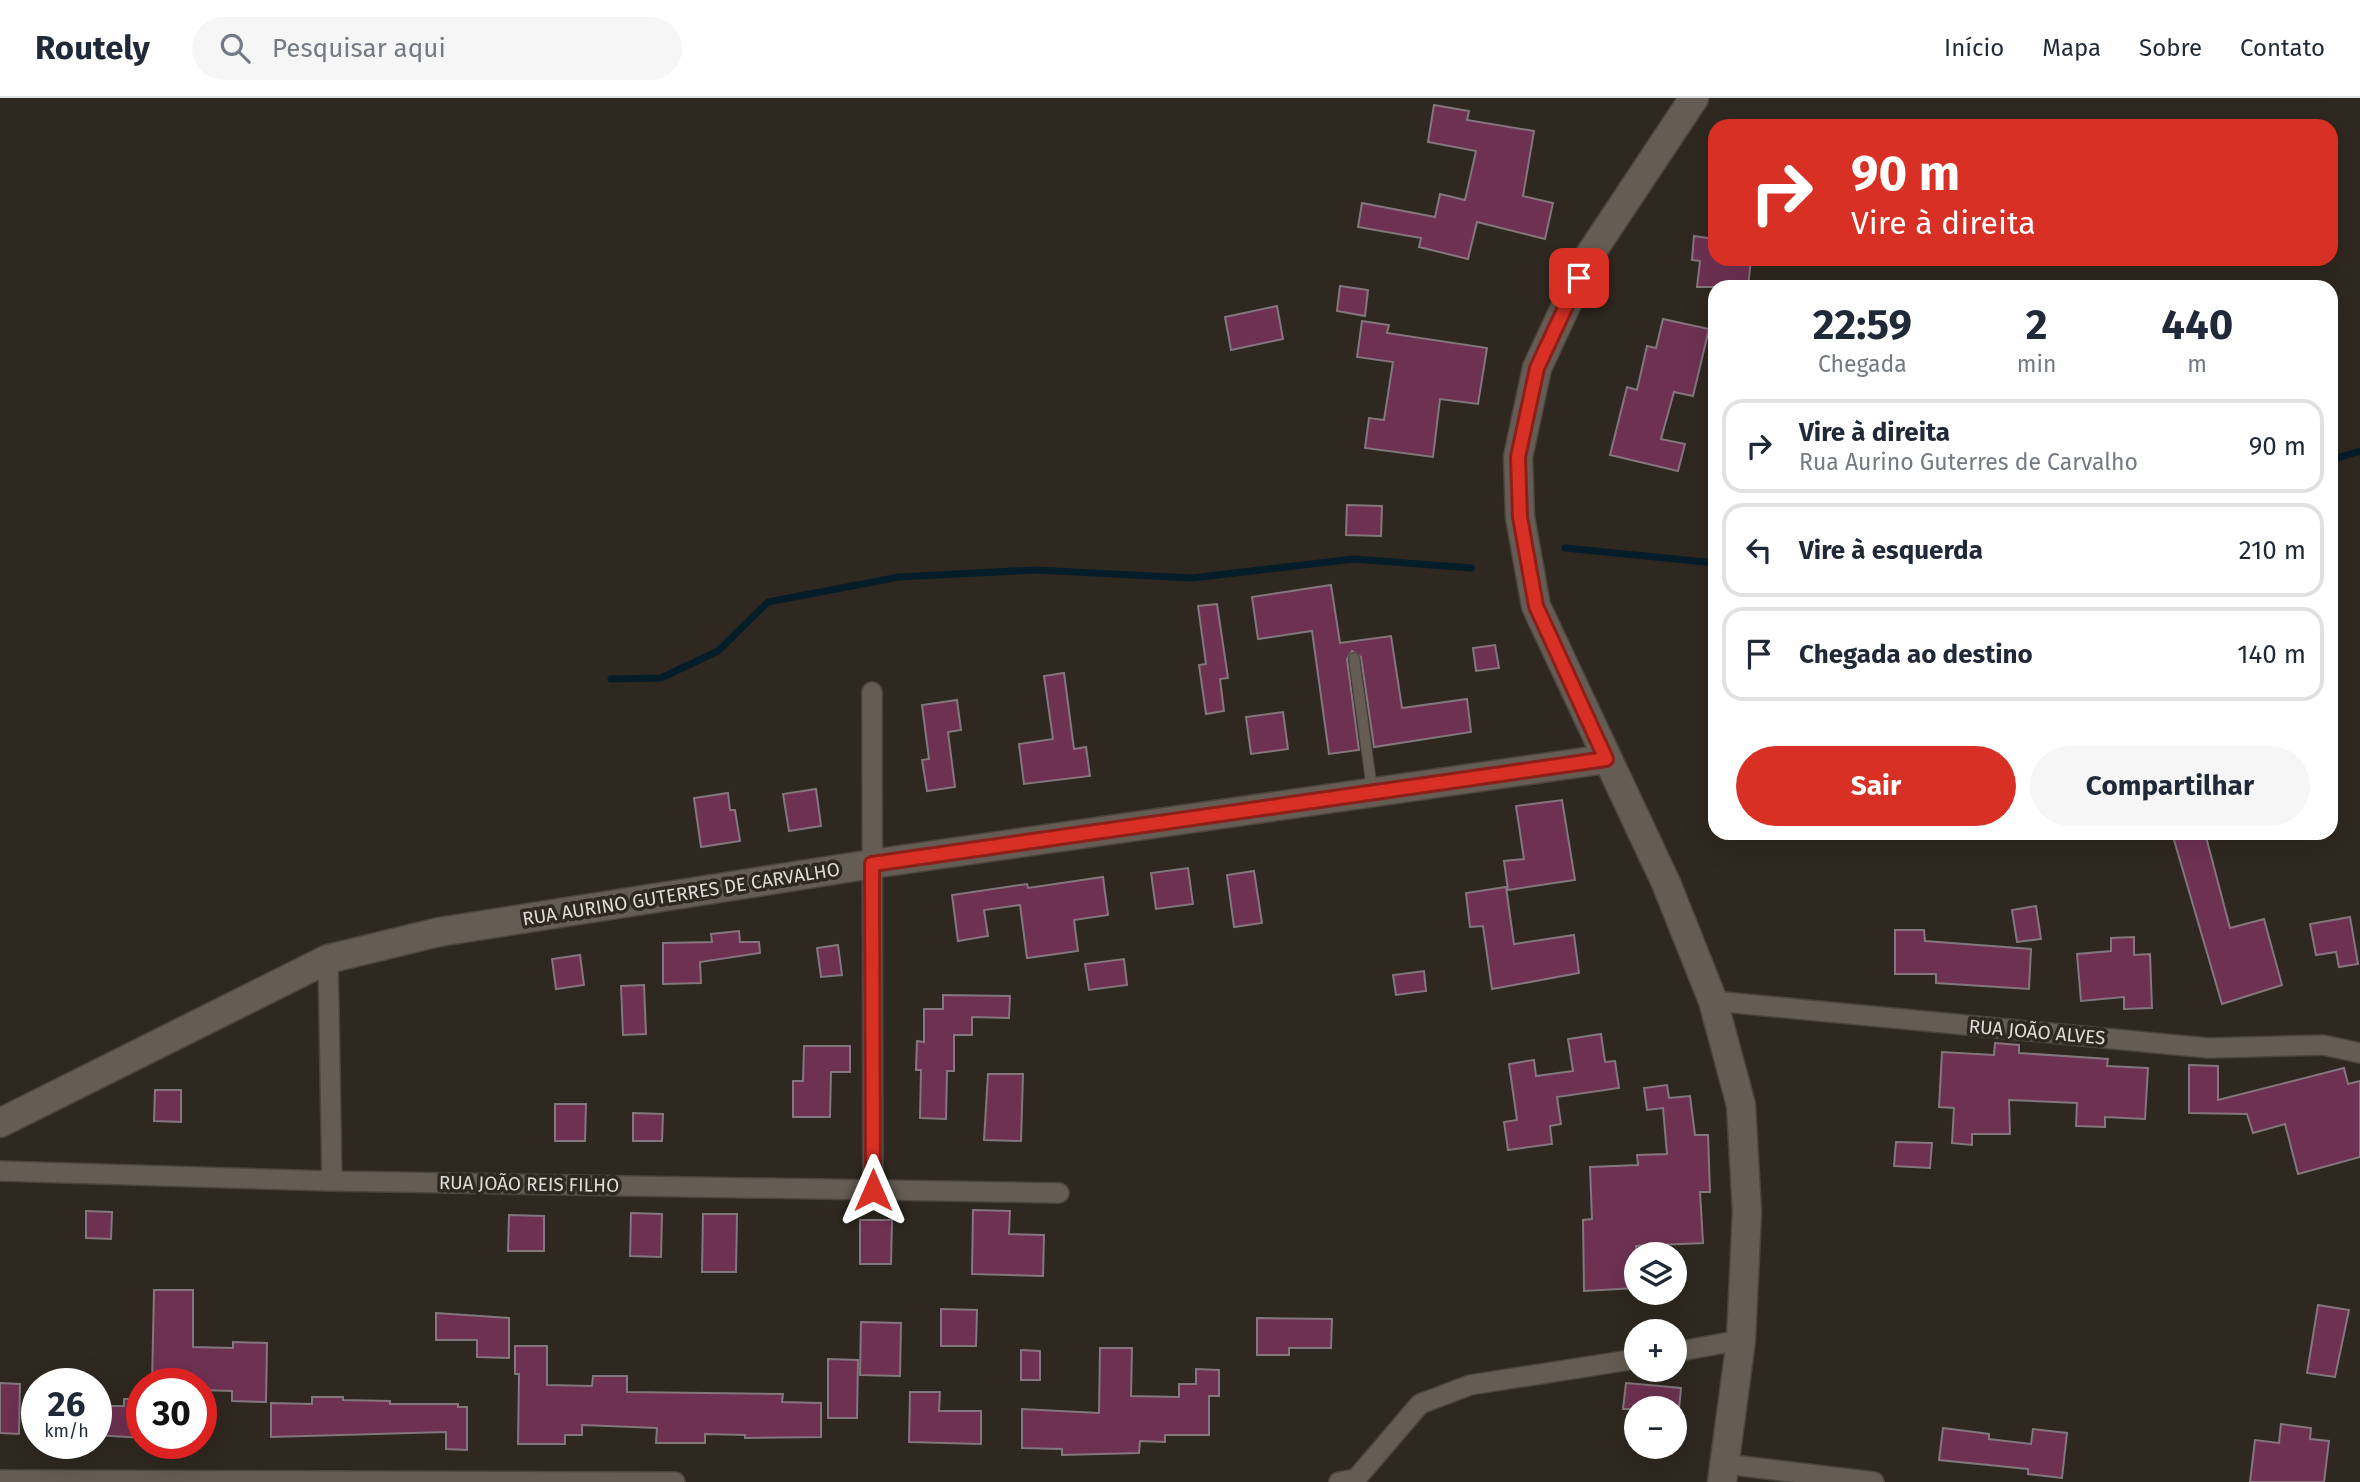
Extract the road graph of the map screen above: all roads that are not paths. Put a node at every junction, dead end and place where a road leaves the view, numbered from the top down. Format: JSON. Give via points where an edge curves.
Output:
{"nodes":[{"id":1,"x":1693,"y":98,"type":"edge"},
{"id":2,"x":1354,"y":658,"type":"dead end"},
{"id":3,"x":872,"y":692,"type":"dead end"},
{"id":4,"x":1606,"y":759,"type":"junction"},
{"id":5,"x":1373,"y":792,"type":"junction"},
{"id":6,"x":872,"y":864,"type":"junction"},
{"id":7,"x":328,"y":959,"type":"junction"},
{"id":8,"x":1713,"y":1002,"type":"junction"},
{"id":9,"x":2360,"y":1053,"type":"edge"},
{"id":10,"x":0,"y":1123,"type":"edge"},
{"id":11,"x":0,"y":1171,"type":"edge"},
{"id":12,"x":332,"y":1181,"type":"junction"},
{"id":13,"x":873,"y":1190,"type":"junction"},
{"id":14,"x":1059,"y":1193,"type":"dead end"},
{"id":15,"x":1741,"y":1340,"type":"junction"},
{"id":16,"x":1687,"y":1350,"type":"edge"},
{"id":17,"x":1624,"y":1361,"type":"edge"},
{"id":18,"x":1723,"y":1473,"type":"edge"},
{"id":19,"x":0,"y":1479,"type":"edge"},
{"id":20,"x":675,"y":1482,"type":"edge"},
{"id":21,"x":1339,"y":1482,"type":"edge"},
{"id":22,"x":1874,"y":1482,"type":"edge"}],
"edges":[{"from":1,"to":4,"type":"street","via":[[1589,256],[1537,368],[1518,457],[1520,517],[1536,606]]},
{"from":2,"to":5,"type":"lane"},
{"from":3,"to":6,"type":"street"},
{"from":4,"to":5,"type":"street","name":"RUA AURINO GUTERRES DE CARVALHO"},
{"from":4,"to":8,"type":"street","via":[[1666,883]]},
{"from":5,"to":6,"type":"street","name":"RUA AURINO GUTERRES DE CARVALHO"},
{"from":6,"to":7,"type":"street","name":"RUA AURINO GUTERRES DE CARVALHO","via":[[439,932]]},
{"from":6,"to":13,"type":"street"},
{"from":7,"to":10,"type":"street","name":"RUA AURINO GUTERRES DE CARVALHO"},
{"from":7,"to":12,"type":"street"},
{"from":8,"to":9,"type":"street","name":"RUA JOÃO ALVES","via":[[2208,1048],[2323,1045]]},
{"from":8,"to":15,"type":"street","via":[[1741,1105],[1747,1212]]},
{"from":11,"to":12,"type":"street","name":"RUA JOÃO REIS FILHO"},
{"from":12,"to":13,"type":"street","name":"RUA JOÃO REIS FILHO"},
{"from":13,"to":14,"type":"street","name":"RUA JOÃO REIS FILHO"},
{"from":15,"to":16,"type":"street"},
{"from":15,"to":18,"type":"street"},
{"from":17,"to":21,"type":"street","via":[[1470,1385],[1420,1404],[1356,1479]]},
{"from":18,"to":22,"type":"street"},
{"from":19,"to":20,"type":"street"}]}
